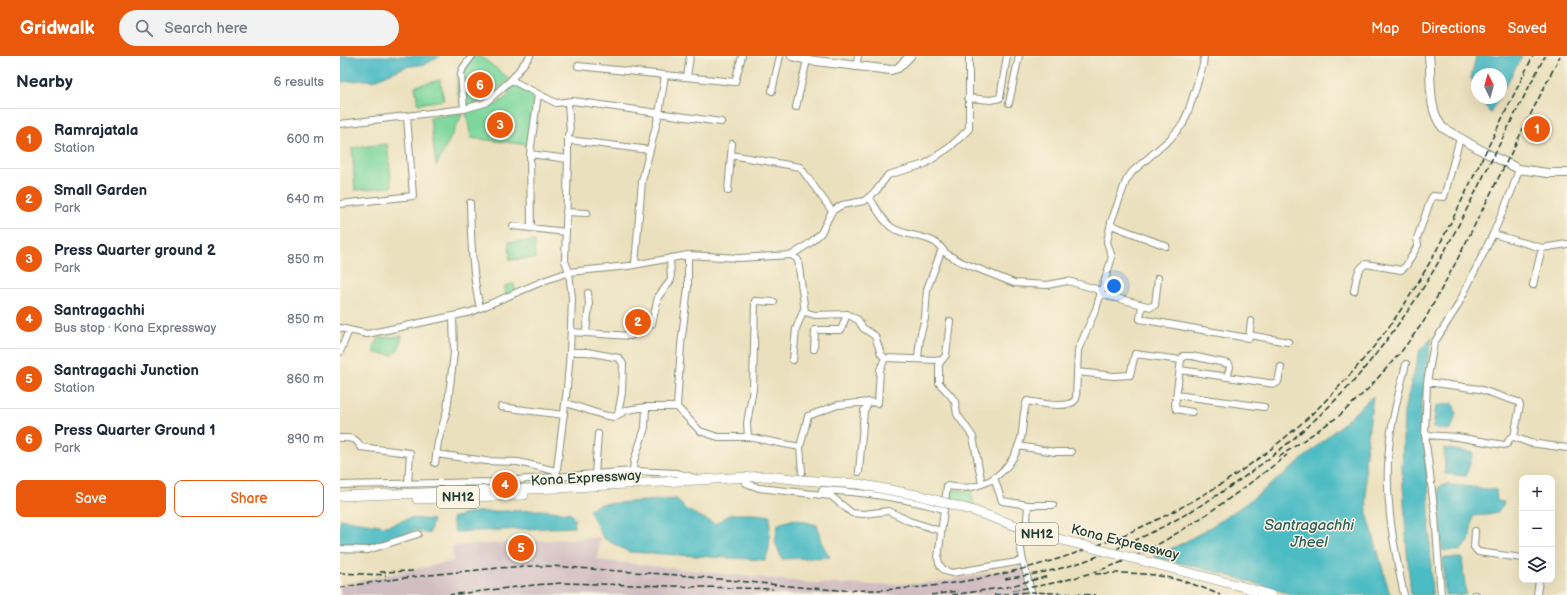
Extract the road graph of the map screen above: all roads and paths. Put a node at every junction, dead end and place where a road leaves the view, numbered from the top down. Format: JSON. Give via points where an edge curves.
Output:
{"nodes":[{"id":1,"x":472,"y":56,"type":"edge"},
{"id":2,"x":530,"y":56,"type":"edge"},
{"id":3,"x":690,"y":56,"type":"edge"},
{"id":4,"x":742,"y":56,"type":"edge"},
{"id":5,"x":780,"y":56,"type":"edge"},
{"id":6,"x":858,"y":56,"type":"edge"},
{"id":7,"x":910,"y":56,"type":"edge"},
{"id":8,"x":969,"y":56,"type":"edge"},
{"id":9,"x":1007,"y":56,"type":"edge"},
{"id":10,"x":1020,"y":56,"type":"edge"},
{"id":11,"x":1204,"y":56,"type":"edge"},
{"id":12,"x":1429,"y":56,"type":"edge"},
{"id":13,"x":799,"y":58,"type":"edge"},
{"id":14,"x":578,"y":66,"type":"dead end"},
{"id":15,"x":856,"y":67,"type":"junction"},
{"id":16,"x":665,"y":75,"type":"junction"},
{"id":17,"x":687,"y":77,"type":"junction"},
{"id":18,"x":511,"y":80,"type":"junction"},
{"id":19,"x":772,"y":91,"type":"dead end"},
{"id":20,"x":538,"y":94,"type":"junction"},
{"id":21,"x":968,"y":98,"type":"junction"},
{"id":22,"x":568,"y":102,"type":"junction"},
{"id":23,"x":1010,"y":102,"type":"dead end"},
{"id":24,"x":796,"y":107,"type":"dead end"},
{"id":25,"x":464,"y":109,"type":"junction"},
{"id":26,"x":659,"y":114,"type":"junction"},
{"id":27,"x":407,"y":116,"type":"junction"},
{"id":28,"x":721,"y":122,"type":"dead end"},
{"id":29,"x":340,"y":124,"type":"edge"},
{"id":30,"x":1460,"y":138,"type":"junction"},
{"id":31,"x":569,"y":140,"type":"junction"},
{"id":32,"x":732,"y":144,"type":"dead end"},
{"id":33,"x":650,"y":150,"type":"junction"},
{"id":34,"x":530,"y":154,"type":"junction"},
{"id":35,"x":731,"y":155,"type":"junction"},
{"id":36,"x":568,"y":159,"type":"junction"},
{"id":37,"x":1519,"y":169,"type":"junction"},
{"id":38,"x":1567,"y":173,"type":"edge"},
{"id":39,"x":728,"y":191,"type":"dead end"},
{"id":40,"x":869,"y":197,"type":"junction"},
{"id":41,"x":470,"y":203,"type":"dead end"},
{"id":42,"x":340,"y":204,"type":"edge"},
{"id":43,"x":832,"y":211,"type":"junction"},
{"id":44,"x":566,"y":212,"type":"junction"},
{"id":45,"x":587,"y":213,"type":"dead end"},
{"id":46,"x":1110,"y":225,"type":"junction"},
{"id":47,"x":513,"y":226,"type":"dead end"},
{"id":48,"x":531,"y":227,"type":"junction"},
{"id":49,"x":566,"y":232,"type":"junction"},
{"id":50,"x":1493,"y":234,"type":"junction"},
{"id":51,"x":1567,"y":244,"type":"edge"},
{"id":52,"x":1166,"y":246,"type":"dead end"},
{"id":53,"x":1542,"y":248,"type":"junction"},
{"id":54,"x":942,"y":249,"type":"junction"},
{"id":55,"x":688,"y":255,"type":"junction"},
{"id":56,"x":792,"y":255,"type":"junction"},
{"id":57,"x":670,"y":258,"type":"junction"},
{"id":58,"x":635,"y":264,"type":"junction"},
{"id":59,"x":569,"y":272,"type":"junction"},
{"id":60,"x":1158,"y":278,"type":"dead end"},
{"id":61,"x":1534,"y":285,"type":"dead end"},
{"id":62,"x":1354,"y":291,"type":"dead end"},
{"id":63,"x":588,"y":294,"type":"dead end"},
{"id":64,"x":1101,"y":294,"type":"junction"},
{"id":65,"x":774,"y":302,"type":"dead end"},
{"id":66,"x":1142,"y":305,"type":"junction"},
{"id":67,"x":480,"y":308,"type":"junction"},
{"id":68,"x":804,"y":309,"type":"junction"},
{"id":69,"x":847,"y":314,"type":"junction"},
{"id":70,"x":453,"y":316,"type":"junction"},
{"id":71,"x":950,"y":321,"type":"dead end"},
{"id":72,"x":1251,"y":321,"type":"dead end"},
{"id":73,"x":340,"y":328,"type":"edge"},
{"id":74,"x":349,"y":330,"type":"junction"},
{"id":75,"x":571,"y":332,"type":"junction"},
{"id":76,"x":586,"y":332,"type":"junction"},
{"id":77,"x":1249,"y":335,"type":"junction"},
{"id":78,"x":1288,"y":342,"type":"dead end"},
{"id":79,"x":814,"y":349,"type":"dead end"},
{"id":80,"x":340,"y":352,"type":"edge"},
{"id":81,"x":570,"y":352,"type":"junction"},
{"id":82,"x":885,"y":358,"type":"junction"},
{"id":83,"x":918,"y":358,"type":"junction"},
{"id":84,"x":793,"y":360,"type":"dead end"},
{"id":85,"x":1181,"y":360,"type":"junction"},
{"id":86,"x":939,"y":364,"type":"junction"},
{"id":87,"x":1406,"y":364,"type":"dead end"},
{"id":88,"x":1281,"y":367,"type":"dead end"},
{"id":89,"x":1180,"y":370,"type":"junction"},
{"id":90,"x":1077,"y":372,"type":"junction"},
{"id":91,"x":1227,"y":377,"type":"junction"},
{"id":92,"x":1427,"y":382,"type":"junction"},
{"id":93,"x":1176,"y":395,"type":"junction"},
{"id":94,"x":869,"y":402,"type":"junction"},
{"id":95,"x":566,"y":403,"type":"junction"},
{"id":96,"x":501,"y":407,"type":"dead end"},
{"id":97,"x":646,"y":407,"type":"junction"},
{"id":98,"x":677,"y":407,"type":"junction"},
{"id":99,"x":1264,"y":407,"type":"dead end"},
{"id":100,"x":1192,"y":412,"type":"dead end"},
{"id":101,"x":618,"y":414,"type":"junction"},
{"id":102,"x":564,"y":415,"type":"junction"},
{"id":103,"x":598,"y":434,"type":"dead end"},
{"id":104,"x":1425,"y":435,"type":"junction"},
{"id":105,"x":748,"y":437,"type":"junction"},
{"id":106,"x":1514,"y":437,"type":"junction"},
{"id":107,"x":340,"y":438,"type":"edge"},
{"id":108,"x":1018,"y":446,"type":"junction"},
{"id":109,"x":800,"y":447,"type":"junction"},
{"id":110,"x":1567,"y":448,"type":"edge"},
{"id":111,"x":1071,"y":452,"type":"dead end"},
{"id":112,"x":436,"y":454,"type":"junction"},
{"id":113,"x":435,"y":463,"type":"dead end"},
{"id":114,"x":633,"y":471,"type":"junction"},
{"id":115,"x":802,"y":472,"type":"dead end"},
{"id":116,"x":859,"y":472,"type":"dead end"},
{"id":117,"x":556,"y":474,"type":"junction"},
{"id":118,"x":595,"y":474,"type":"junction"},
{"id":119,"x":785,"y":478,"type":"junction"},
{"id":120,"x":994,"y":478,"type":"junction"},
{"id":121,"x":703,"y":480,"type":"junction"},
{"id":122,"x":746,"y":483,"type":"junction"},
{"id":123,"x":408,"y":484,"type":"junction"},
{"id":124,"x":982,"y":484,"type":"junction"},
{"id":125,"x":340,"y":485,"type":"edge"},
{"id":126,"x":580,"y":489,"type":"junction"},
{"id":127,"x":780,"y":490,"type":"junction"},
{"id":128,"x":340,"y":496,"type":"edge"},
{"id":129,"x":340,"y":502,"type":"edge"},
{"id":130,"x":1028,"y":505,"type":"junction"},
{"id":131,"x":1053,"y":505,"type":"dead end"},
{"id":132,"x":944,"y":509,"type":"junction"},
{"id":133,"x":941,"y":531,"type":"junction"},
{"id":134,"x":1475,"y":531,"type":"dead end"},
{"id":135,"x":418,"y":534,"type":"dead end"},
{"id":136,"x":340,"y":549,"type":"edge"},
{"id":137,"x":1519,"y":558,"type":"edge"},
{"id":138,"x":1023,"y":561,"type":"junction"},
{"id":139,"x":1539,"y":583,"type":"edge"},
{"id":140,"x":1032,"y":595,"type":"edge"},
{"id":141,"x":1270,"y":595,"type":"edge"},
{"id":142,"x":1404,"y":595,"type":"edge"},
{"id":143,"x":1441,"y":595,"type":"edge"},
{"id":144,"x":1537,"y":595,"type":"edge"}],
"edges":[{"from":1,"to":25,"type":"street","via":[[461,74]]},
{"from":2,"to":18,"type":"street"},
{"from":3,"to":17,"type":"street"},
{"from":4,"to":17,"type":"street","via":[[735,82]]},
{"from":5,"to":19,"type":"street"},
{"from":6,"to":15,"type":"street"},
{"from":7,"to":15,"type":"main road","via":[[895,70]]},
{"from":8,"to":21,"type":"street"},
{"from":9,"to":21,"type":"street","via":[[1000,98]]},
{"from":10,"to":23,"type":"street"},
{"from":11,"to":46,"type":"street","via":[[1182,124],[1170,139],[1132,172],[1126,181]]},
{"from":12,"to":30,"type":"main road","via":[[1432,96],[1438,122]]},
{"from":13,"to":15,"type":"main road"},
{"from":13,"to":24,"type":"street"},
{"from":14,"to":16,"type":"street"},
{"from":16,"to":17,"type":"street"},
{"from":16,"to":26,"type":"street"},
{"from":18,"to":20,"type":"street"},
{"from":18,"to":25,"type":"street","via":[[485,103]]},
{"from":20,"to":22,"type":"street","via":[[556,103]]},
{"from":20,"to":34,"type":"street"},
{"from":21,"to":40,"type":"street","via":[[969,129],[950,147],[925,164],[888,175]]},
{"from":22,"to":26,"type":"street"},
{"from":22,"to":31,"type":"street"},
{"from":25,"to":27,"type":"street"},
{"from":26,"to":28,"type":"street"},
{"from":26,"to":33,"type":"street"},
{"from":27,"to":29,"type":"street"},
{"from":27,"to":42,"type":"street","via":[[414,196]]},
{"from":30,"to":37,"type":"main road"},
{"from":30,"to":62,"type":"street","via":[[1444,197],[1433,196],[1430,199],[1417,238],[1418,245],[1406,266],[1400,270],[1366,264],[1359,270]]},
{"from":31,"to":33,"type":"street"},
{"from":31,"to":36,"type":"street"},
{"from":32,"to":35,"type":"street"},
{"from":33,"to":58,"type":"street","via":[[642,181]]},
{"from":34,"to":36,"type":"street"},
{"from":34,"to":48,"type":"street"},
{"from":35,"to":39,"type":"street"},
{"from":35,"to":43,"type":"street","via":[[800,167]]},
{"from":36,"to":44,"type":"street"},
{"from":37,"to":38,"type":"main road","via":[[1547,174]]},
{"from":37,"to":50,"type":"street"},
{"from":40,"to":43,"type":"street","via":[[864,201],[842,204]]},
{"from":40,"to":54,"type":"street","via":[[879,214],[892,228],[932,240]]},
{"from":41,"to":67,"type":"street","via":[[476,291]]},
{"from":43,"to":56,"type":"street","via":[[821,233],[810,244]]},
{"from":44,"to":45,"type":"street"},
{"from":44,"to":49,"type":"street"},
{"from":46,"to":52,"type":"street"},
{"from":46,"to":64,"type":"street","via":[[1108,242],[1112,257]]},
{"from":47,"to":48,"type":"street"},
{"from":48,"to":49,"type":"street"},
{"from":49,"to":59,"type":"street","via":[[565,261]]},
{"from":50,"to":53,"type":"street"},
{"from":50,"to":92,"type":"street","via":[[1456,307],[1434,343]]},
{"from":51,"to":53,"type":"street"},
{"from":53,"to":61,"type":"street"},
{"from":54,"to":64,"type":"street","via":[[961,262],[1014,283],[1047,285],[1068,281],[1096,289]]},
{"from":54,"to":83,"type":"street","via":[[927,289]]},
{"from":55,"to":56,"type":"street","via":[[739,258]]},
{"from":55,"to":57,"type":"street"},
{"from":55,"to":98,"type":"street","via":[[688,287]]},
{"from":56,"to":68,"type":"street","via":[[798,260]]},
{"from":57,"to":58,"type":"street"},
{"from":57,"to":76,"type":"street","via":[[671,280],[658,297],[652,324],[634,324],[631,336]]},
{"from":58,"to":59,"type":"street"},
{"from":59,"to":67,"type":"street"},
{"from":59,"to":75,"type":"street","via":[[572,298]]},
{"from":60,"to":66,"type":"street","via":[[1155,305]]},
{"from":63,"to":76,"type":"street"},
{"from":64,"to":66,"type":"street"},
{"from":64,"to":90,"type":"street","via":[[1078,350]]},
{"from":65,"to":105,"type":"street","via":[[755,301]]},
{"from":66,"to":77,"type":"street","via":[[1140,319],[1249,338]]},
{"from":67,"to":70,"type":"street"},
{"from":68,"to":69,"type":"street","via":[[805,312],[815,315]]},
{"from":68,"to":84,"type":"street","via":[[796,329]]},
{"from":69,"to":79,"type":"street","via":[[841,330],[815,330]]},
{"from":69,"to":82,"type":"street","via":[[858,320],[863,328],[875,336]]},
{"from":70,"to":74,"type":"street","via":[[367,334]]},
{"from":70,"to":112,"type":"street","via":[[454,353],[447,410]]},
{"from":71,"to":86,"type":"street","via":[[946,355]]},
{"from":72,"to":77,"type":"street"},
{"from":73,"to":74,"type":"street"},
{"from":74,"to":80,"type":"street"},
{"from":75,"to":76,"type":"street"},
{"from":75,"to":81,"type":"street"},
{"from":77,"to":78,"type":"street"},
{"from":81,"to":95,"type":"street"},
{"from":81,"to":101,"type":"street","via":[[587,352],[619,358],[623,364]]},
{"from":82,"to":83,"type":"street"},
{"from":82,"to":94,"type":"street","via":[[880,370],[878,403]]},
{"from":83,"to":86,"type":"street","via":[[938,360]]},
{"from":85,"to":89,"type":"street"},
{"from":85,"to":90,"type":"street","via":[[1135,354],[1130,375]]},
{"from":85,"to":91,"type":"street","via":[[1183,356],[1192,356],[1229,364]]},
{"from":86,"to":124,"type":"street","via":[[939,383],[955,402],[957,414],[973,437]]},
{"from":87,"to":142,"type":"street","via":[[1389,440],[1388,488],[1390,527]]},
{"from":88,"to":91,"type":"street","via":[[1278,382],[1275,384]]},
{"from":89,"to":91,"type":"street"},
{"from":89,"to":93,"type":"street"},
{"from":90,"to":108,"type":"street","via":[[1074,403],[1067,405],[1027,402]]},
{"from":92,"to":104,"type":"street"},
{"from":92,"to":106,"type":"street","via":[[1479,389],[1518,402],[1520,405]]},
{"from":93,"to":99,"type":"street"},
{"from":93,"to":100,"type":"street","via":[[1176,409]]},
{"from":94,"to":109,"type":"street","via":[[838,405],[808,416]]},
{"from":94,"to":116,"type":"street","via":[[864,411]]},
{"from":95,"to":101,"type":"street","via":[[603,415],[614,417]]},
{"from":95,"to":102,"type":"street"},
{"from":96,"to":102,"type":"street"},
{"from":97,"to":98,"type":"street"},
{"from":97,"to":101,"type":"street"},
{"from":97,"to":114,"type":"street","via":[[645,428]]},
{"from":98,"to":105,"type":"street","via":[[700,431],[718,437]]},
{"from":102,"to":117,"type":"street"},
{"from":103,"to":118,"type":"street"},
{"from":104,"to":106,"type":"street","via":[[1457,437],[1504,445]]},
{"from":104,"to":143,"type":"street"},
{"from":105,"to":109,"type":"street"},
{"from":106,"to":110,"type":"street","via":[[1530,443]]},
{"from":107,"to":123,"type":"street","via":[[355,439],[360,447],[410,453]]},
{"from":108,"to":111,"type":"street"},
{"from":108,"to":120,"type":"street","via":[[1003,472]]},
{"from":109,"to":115,"type":"street"},
{"from":112,"to":113,"type":"street"},
{"from":112,"to":117,"type":"street","via":[[486,461],[518,462]]},
{"from":114,"to":118,"type":"street"},
{"from":114,"to":121,"type":"street","via":[[677,473]]},
{"from":117,"to":118,"type":"street"},
{"from":117,"to":123,"type":"street","via":[[490,482]]},
{"from":119,"to":121,"type":"highway","name":"Kona Expressway","number":"NH12","via":[[766,476]]},
{"from":119,"to":122,"type":"highway","name":"Kona Expressway","number":"NH12"},
{"from":119,"to":141,"type":"highway","name":"Kona Expressway","number":"NH12","bridge":true,"via":[[858,484],[922,496],[1039,534]]},
{"from":120,"to":124,"type":"street"},
{"from":120,"to":130,"type":"street","via":[[1002,501]]},
{"from":121,"to":126,"type":"highway","name":"Kona Expressway","number":"NH12"},
{"from":122,"to":126,"type":"highway","name":"Kona Expressway","number":"NH12"},
{"from":122,"to":127,"type":"street","via":[[759,488]]},
{"from":123,"to":125,"type":"street"},
{"from":124,"to":132,"type":"street","via":[[971,487],[947,486]]},
{"from":126,"to":128,"type":"highway","name":"Kona Expressway","number":"NH12"},
{"from":126,"to":129,"type":"highway","name":"Kona Expressway","number":"NH12"},
{"from":127,"to":132,"type":"street","via":[[858,493],[907,500]]},
{"from":127,"to":133,"type":"street","via":[[831,496],[852,513],[889,511],[909,521]]},
{"from":130,"to":131,"type":"street"},
{"from":130,"to":138,"type":"street","via":[[1027,521],[1020,544]]},
{"from":132,"to":133,"type":"street"},
{"from":133,"to":138,"type":"street","via":[[939,565],[947,572]]},
{"from":134,"to":137,"type":"street","via":[[1474,547],[1478,552]]},
{"from":135,"to":136,"type":"street","via":[[368,550]]},
{"from":138,"to":140,"type":"street"},
{"from":139,"to":144,"type":"street"}]}
